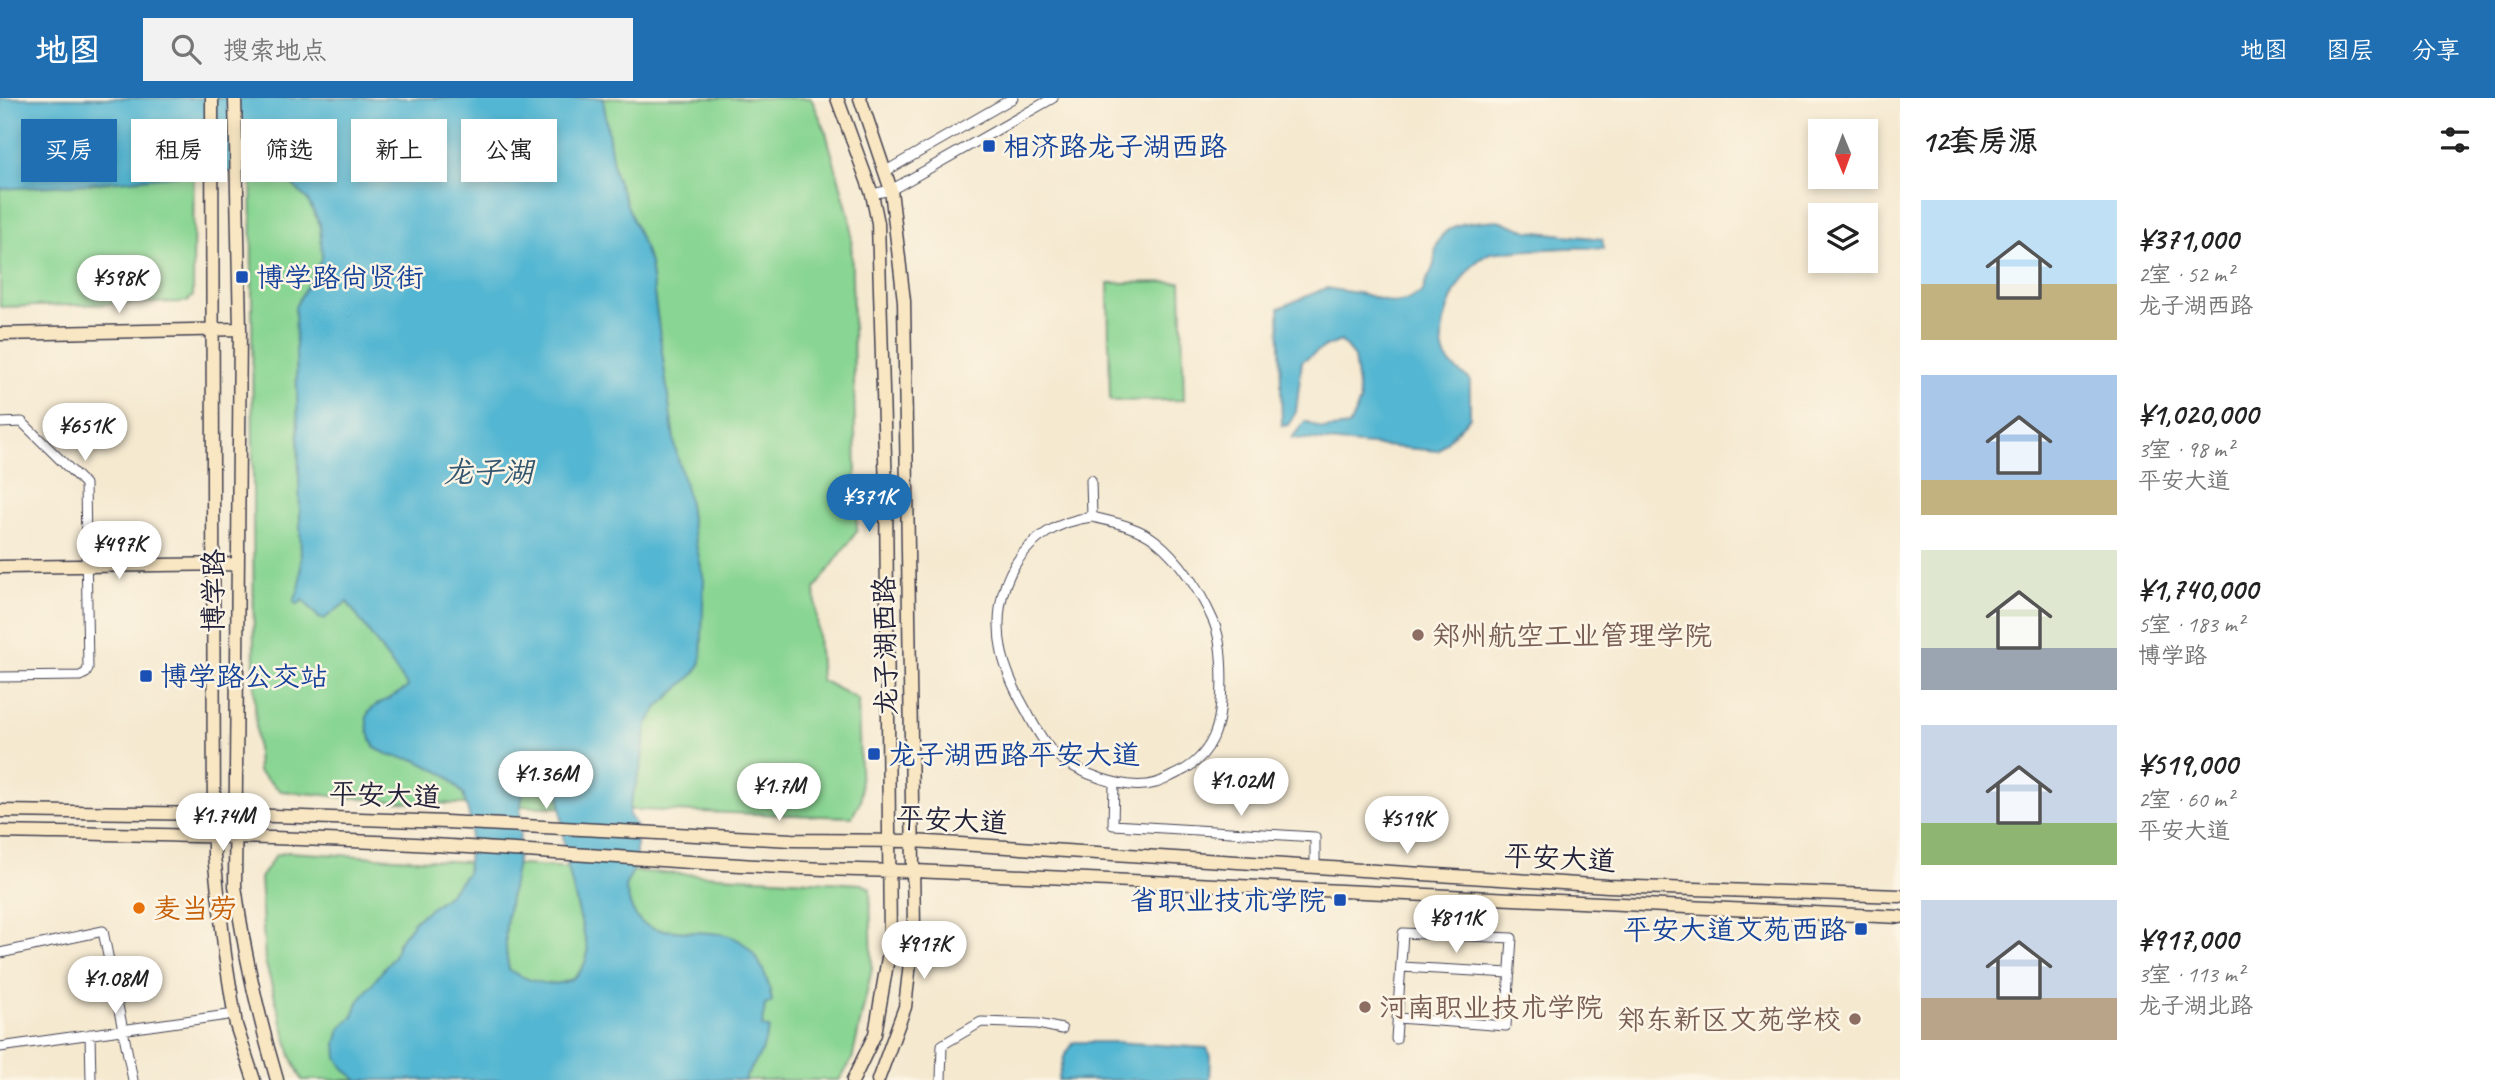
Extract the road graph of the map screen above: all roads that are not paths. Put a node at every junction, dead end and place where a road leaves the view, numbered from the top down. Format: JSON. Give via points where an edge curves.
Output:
{"nodes":[{"id":1,"x":212,"y":98,"type":"edge"},
{"id":2,"x":235,"y":98,"type":"edge"},
{"id":3,"x":837,"y":98,"type":"edge"},
{"id":4,"x":860,"y":98,"type":"edge"},
{"id":5,"x":1013,"y":98,"type":"edge"},
{"id":6,"x":1053,"y":98,"type":"edge"},
{"id":7,"x":886,"y":171,"type":"junction"},
{"id":8,"x":891,"y":190,"type":"junction"},
{"id":9,"x":872,"y":194,"type":"junction"},
{"id":10,"x":240,"y":328,"type":"junction"},
{"id":11,"x":213,"y":329,"type":"junction"},
{"id":12,"x":0,"y":334,"type":"edge"},
{"id":13,"x":0,"y":423,"type":"edge"},
{"id":14,"x":1091,"y":480,"type":"dead end"},
{"id":15,"x":1092,"y":517,"type":"junction"},
{"id":16,"x":213,"y":563,"type":"junction"},
{"id":17,"x":238,"y":564,"type":"junction"},
{"id":18,"x":86,"y":565,"type":"junction"},
{"id":19,"x":0,"y":567,"type":"edge"},
{"id":20,"x":0,"y":677,"type":"edge"},
{"id":21,"x":1114,"y":783,"type":"junction"},
{"id":22,"x":0,"y":811,"type":"edge"},
{"id":23,"x":214,"y":814,"type":"junction"},
{"id":24,"x":236,"y":815,"type":"junction"},
{"id":25,"x":0,"y":832,"type":"edge"},
{"id":26,"x":214,"y":836,"type":"junction"},
{"id":27,"x":235,"y":837,"type":"junction"},
{"id":28,"x":890,"y":841,"type":"junction"},
{"id":29,"x":913,"y":841,"type":"junction"},
{"id":30,"x":1314,"y":867,"type":"junction"},
{"id":31,"x":889,"y":870,"type":"junction"},
{"id":32,"x":915,"y":870,"type":"junction"},
{"id":33,"x":1900,"y":895,"type":"edge"},
{"id":34,"x":1900,"y":917,"type":"edge"},
{"id":35,"x":0,"y":953,"type":"edge"},
{"id":36,"x":1401,"y":967,"type":"junction"},
{"id":37,"x":1510,"y":973,"type":"junction"},
{"id":38,"x":235,"y":1014,"type":"junction"},
{"id":39,"x":1397,"y":1018,"type":"junction"},
{"id":40,"x":124,"y":1029,"type":"junction"},
{"id":41,"x":1062,"y":1029,"type":"dead end"},
{"id":42,"x":90,"y":1034,"type":"junction"},
{"id":43,"x":1396,"y":1039,"type":"dead end"},
{"id":44,"x":0,"y":1047,"type":"edge"},
{"id":45,"x":91,"y":1080,"type":"edge"},
{"id":46,"x":133,"y":1080,"type":"edge"},
{"id":47,"x":254,"y":1080,"type":"edge"},
{"id":48,"x":277,"y":1080,"type":"edge"},
{"id":49,"x":853,"y":1080,"type":"edge"},
{"id":50,"x":878,"y":1080,"type":"edge"},
{"id":51,"x":941,"y":1080,"type":"edge"}],
"edges":[{"from":1,"to":11,"type":"main road","name":"博学路"},
{"from":2,"to":10,"type":"main road","name":"博学路"},
{"from":3,"to":9,"type":"main road","name":"龙子湖西路"},
{"from":4,"to":7,"type":"main road","name":"龙子湖西路"},
{"from":5,"to":7,"type":"street"},
{"from":6,"to":8,"type":"street"},
{"from":7,"to":8,"type":"main road","name":"龙子湖西路"},
{"from":8,"to":9,"type":"street"},
{"from":8,"to":29,"type":"main road","name":"龙子湖西路","via":[[904,301]]},
{"from":9,"to":28,"type":"main road","name":"龙子湖西路","via":[[878,223],[886,491]]},
{"from":10,"to":11,"type":"main road"},
{"from":10,"to":17,"type":"main road","name":"博学路"},
{"from":11,"to":12,"type":"main road"},
{"from":11,"to":16,"type":"main road","name":"博学路"},
{"from":13,"to":18,"type":"street","via":[[22,422],[85,484]]},
{"from":14,"to":15,"type":"street"},
{"from":15,"to":21,"type":"street","via":[[1041,535],[1022,552],[1003,593],[1001,651],[1010,681],[1052,751],[1080,770]]},
{"from":15,"to":21,"type":"street","via":[[1122,524],[1163,547],[1184,571],[1213,620],[1220,657],[1222,700],[1213,738],[1193,766],[1154,783]]},
{"from":16,"to":17,"type":"main road"},
{"from":16,"to":18,"type":"main road"},
{"from":16,"to":23,"type":"main road","name":"博学路"},
{"from":17,"to":24,"type":"main road","name":"博学路"},
{"from":18,"to":19,"type":"main road"},
{"from":18,"to":20,"type":"street","via":[[86,673]]},
{"from":21,"to":30,"type":"street","via":[[1112,825],[1315,837]]},
{"from":22,"to":23,"type":"main road","name":"平安大道"},
{"from":23,"to":24,"type":"main road","name":"平安大道"},
{"from":23,"to":26,"type":"main road","name":"博学路"},
{"from":24,"to":27,"type":"main road","name":"博学路"},
{"from":24,"to":28,"type":"main road","name":"平安大道"},
{"from":25,"to":26,"type":"main road","name":"平安大道"},
{"from":26,"to":27,"type":"main road","name":"平安大道"},
{"from":26,"to":38,"type":"main road","name":"博学路"},
{"from":27,"to":31,"type":"main road","name":"平安大道"},
{"from":27,"to":48,"type":"main road","name":"博学路","via":[[235,886],[245,953]]},
{"from":28,"to":29,"type":"main road","name":"平安大道"},
{"from":28,"to":31,"type":"main road","name":"龙子湖西路"},
{"from":29,"to":30,"type":"main road","name":"平安大道"},
{"from":29,"to":32,"type":"main road","name":"龙子湖西路"},
{"from":30,"to":33,"type":"main road","name":"平安大道","via":[[1608,886]]},
{"from":31,"to":32,"type":"main road","name":"平安大道"},
{"from":31,"to":49,"type":"main road","name":"龙子湖西路","via":[[890,946],[875,1034]]},
{"from":32,"to":34,"type":"main road","name":"平安大道"},
{"from":32,"to":50,"type":"main road","name":"龙子湖西路","via":[[905,1007]]},
{"from":35,"to":40,"type":"street","via":[[103,931]]},
{"from":36,"to":37,"type":"street"},
{"from":36,"to":37,"type":"street","via":[[1403,933],[1512,938]]},
{"from":36,"to":39,"type":"street"},
{"from":37,"to":39,"type":"street","via":[[1506,1026]]},
{"from":38,"to":40,"type":"street"},
{"from":38,"to":47,"type":"main road","name":"博学路"},
{"from":39,"to":43,"type":"street"},
{"from":40,"to":42,"type":"street"},
{"from":40,"to":46,"type":"street"},
{"from":41,"to":51,"type":"street","via":[[981,1022],[942,1045]]},
{"from":42,"to":44,"type":"street"},
{"from":42,"to":45,"type":"street"}]}
